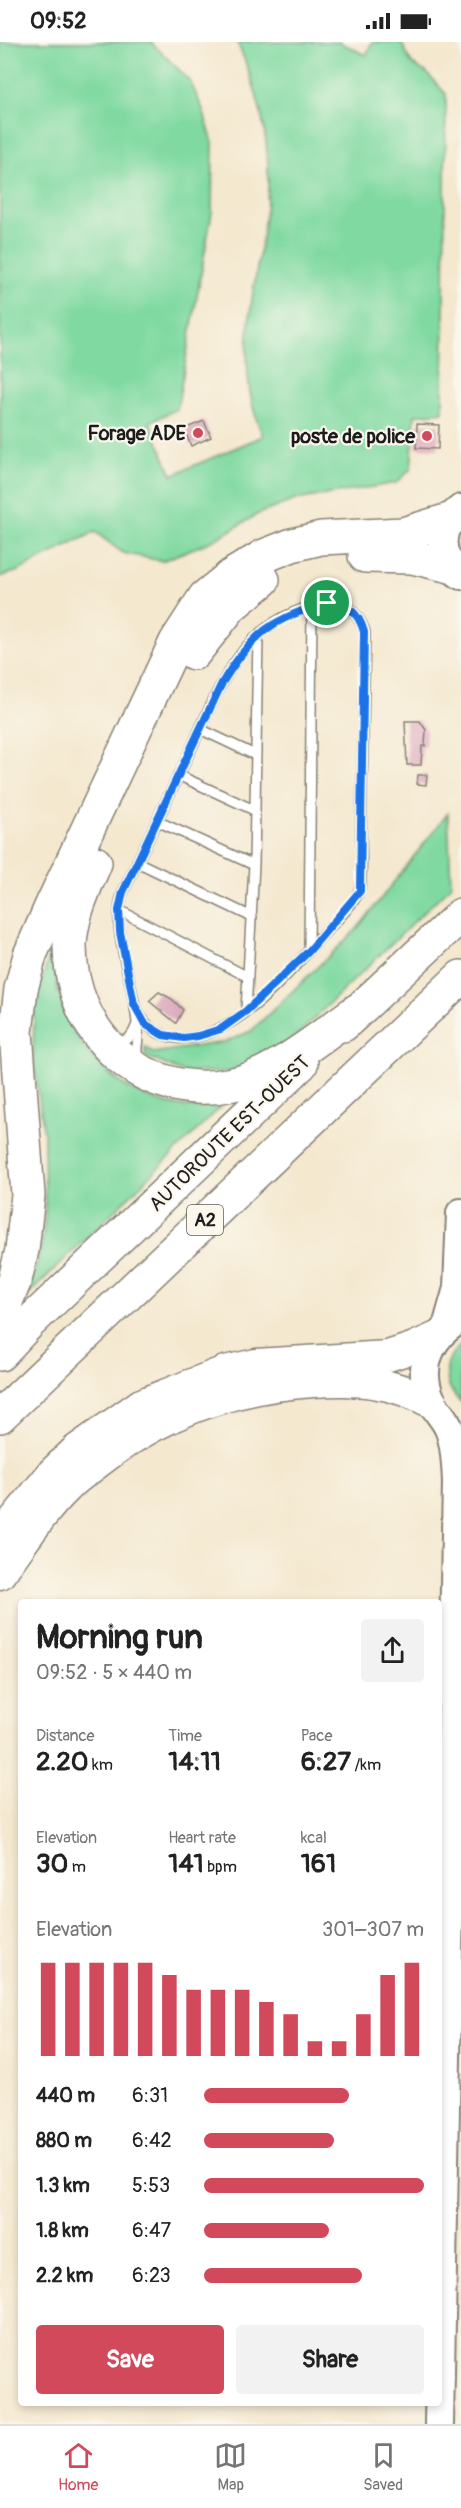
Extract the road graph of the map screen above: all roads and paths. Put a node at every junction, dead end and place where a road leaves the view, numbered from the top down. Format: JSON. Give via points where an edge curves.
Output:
{"nodes":[{"id":1,"x":456,"y":510,"type":"edge"},
{"id":2,"x":456,"y":574,"type":"edge"},
{"id":3,"x":312,"y":607,"type":"junction"},
{"id":4,"x":258,"y":635,"type":"junction"},
{"id":5,"x":200,"y":729,"type":"junction"},
{"id":6,"x":255,"y":756,"type":"junction"},
{"id":7,"x":178,"y":775,"type":"junction"},
{"id":8,"x":254,"y":810,"type":"junction"},
{"id":9,"x":157,"y":820,"type":"junction"},
{"id":10,"x":137,"y":862,"type":"junction"},
{"id":11,"x":254,"y":865,"type":"junction"},
{"id":12,"x":119,"y":910,"type":"junction"},
{"id":13,"x":461,"y":915,"type":"edge"},
{"id":14,"x":252,"y":917,"type":"junction"},
{"id":15,"x":309,"y":951,"type":"junction"},
{"id":16,"x":248,"y":977,"type":"junction"},
{"id":17,"x":461,"y":977,"type":"edge"},
{"id":18,"x":134,"y":1004,"type":"junction"},
{"id":19,"x":358,"y":1010,"type":"junction"},
{"id":20,"x":246,"y":1011,"type":"junction"},
{"id":21,"x":137,"y":1024,"type":"junction"},
{"id":22,"x":101,"y":1038,"type":"junction"},
{"id":23,"x":153,"y":1077,"type":"junction"},
{"id":24,"x":461,"y":1213,"type":"edge"},
{"id":25,"x":0,"y":1316,"type":"edge"},
{"id":26,"x":448,"y":1328,"type":"edge"},
{"id":27,"x":0,"y":1354,"type":"edge"},
{"id":28,"x":0,"y":1416,"type":"edge"},
{"id":29,"x":446,"y":1416,"type":"edge"},
{"id":30,"x":0,"y":1537,"type":"edge"},
{"id":31,"x":0,"y":1575,"type":"edge"},
{"id":32,"x":461,"y":2195,"type":"edge"},
{"id":33,"x":442,"y":2322,"type":"edge"},
{"id":34,"x":440,"y":2406,"type":"edge"},
{"id":35,"x":440,"y":2424,"type":"edge"},
{"id":36,"x":457,"y":2424,"type":"edge"}],
"edges":[{"from":1,"to":2,"type":"main road","via":[[445,527],[442,543]]},
{"from":1,"to":25,"type":"highway","via":[[403,534],[321,538],[264,556],[205,597],[176,642],[51,907],[30,955],[21,989],[16,1032],[28,1195],[22,1250]]},
{"from":2,"to":22,"type":"highway","via":[[402,556],[311,561],[244,593],[207,634],[189,663],[76,908],[70,943],[72,980],[83,1012]]},
{"from":3,"to":4,"type":"lane","via":[[292,613]]},
{"from":3,"to":15,"type":"lane"},
{"from":3,"to":15,"type":"lane","via":[[336,603],[351,609],[361,621],[364,702],[360,891]]},
{"from":4,"to":5,"type":"lane","via":[[231,668]]},
{"from":4,"to":6,"type":"lane"},
{"from":5,"to":6,"type":"lane"},
{"from":5,"to":7,"type":"lane"},
{"from":6,"to":8,"type":"lane"},
{"from":7,"to":8,"type":"lane"},
{"from":7,"to":9,"type":"lane"},
{"from":8,"to":11,"type":"lane"},
{"from":9,"to":10,"type":"lane"},
{"from":9,"to":11,"type":"lane"},
{"from":10,"to":12,"type":"lane"},
{"from":10,"to":14,"type":"lane"},
{"from":11,"to":14,"type":"lane"},
{"from":12,"to":16,"type":"lane"},
{"from":12,"to":18,"type":"lane"},
{"from":13,"to":19,"type":"highway","name":"AUTOROUTE EST-OUEST","number":"A2"},
{"from":14,"to":16,"type":"lane"},
{"from":15,"to":20,"type":"lane"},
{"from":16,"to":20,"type":"lane"},
{"from":17,"to":28,"type":"highway","number":"A2"},
{"from":18,"to":20,"type":"lane","via":[[153,1030],[184,1038],[209,1034]]},
{"from":18,"to":21,"type":"lane"},
{"from":19,"to":23,"type":"highway","via":[[279,1064],[234,1084],[186,1086]]},
{"from":19,"to":27,"type":"highway","name":"AUTOROUTE EST-OUEST","number":"A2"},
{"from":21,"to":22,"type":"lane","via":[[128,1039]]},
{"from":21,"to":23,"type":"lane","via":[[137,1056]]},
{"from":22,"to":23,"type":"highway","via":[[131,1066]]},
{"from":24,"to":26,"type":"main road","via":[[458,1288]]},
{"from":26,"to":29,"type":"main road","via":[[428,1352],[424,1369],[425,1386]]},
{"from":26,"to":30,"type":"highway","via":[[388,1356],[256,1365],[225,1371],[141,1404],[76,1450]]},
{"from":29,"to":31,"type":"highway","via":[[414,1393],[362,1381],[283,1384],[240,1392],[185,1410],[144,1429],[67,1488]]},
{"from":29,"to":33,"type":"main road","via":[[454,1444],[458,1502]]},
{"from":32,"to":36,"type":"main road"},
{"from":34,"to":35,"type":"main road"}]}
